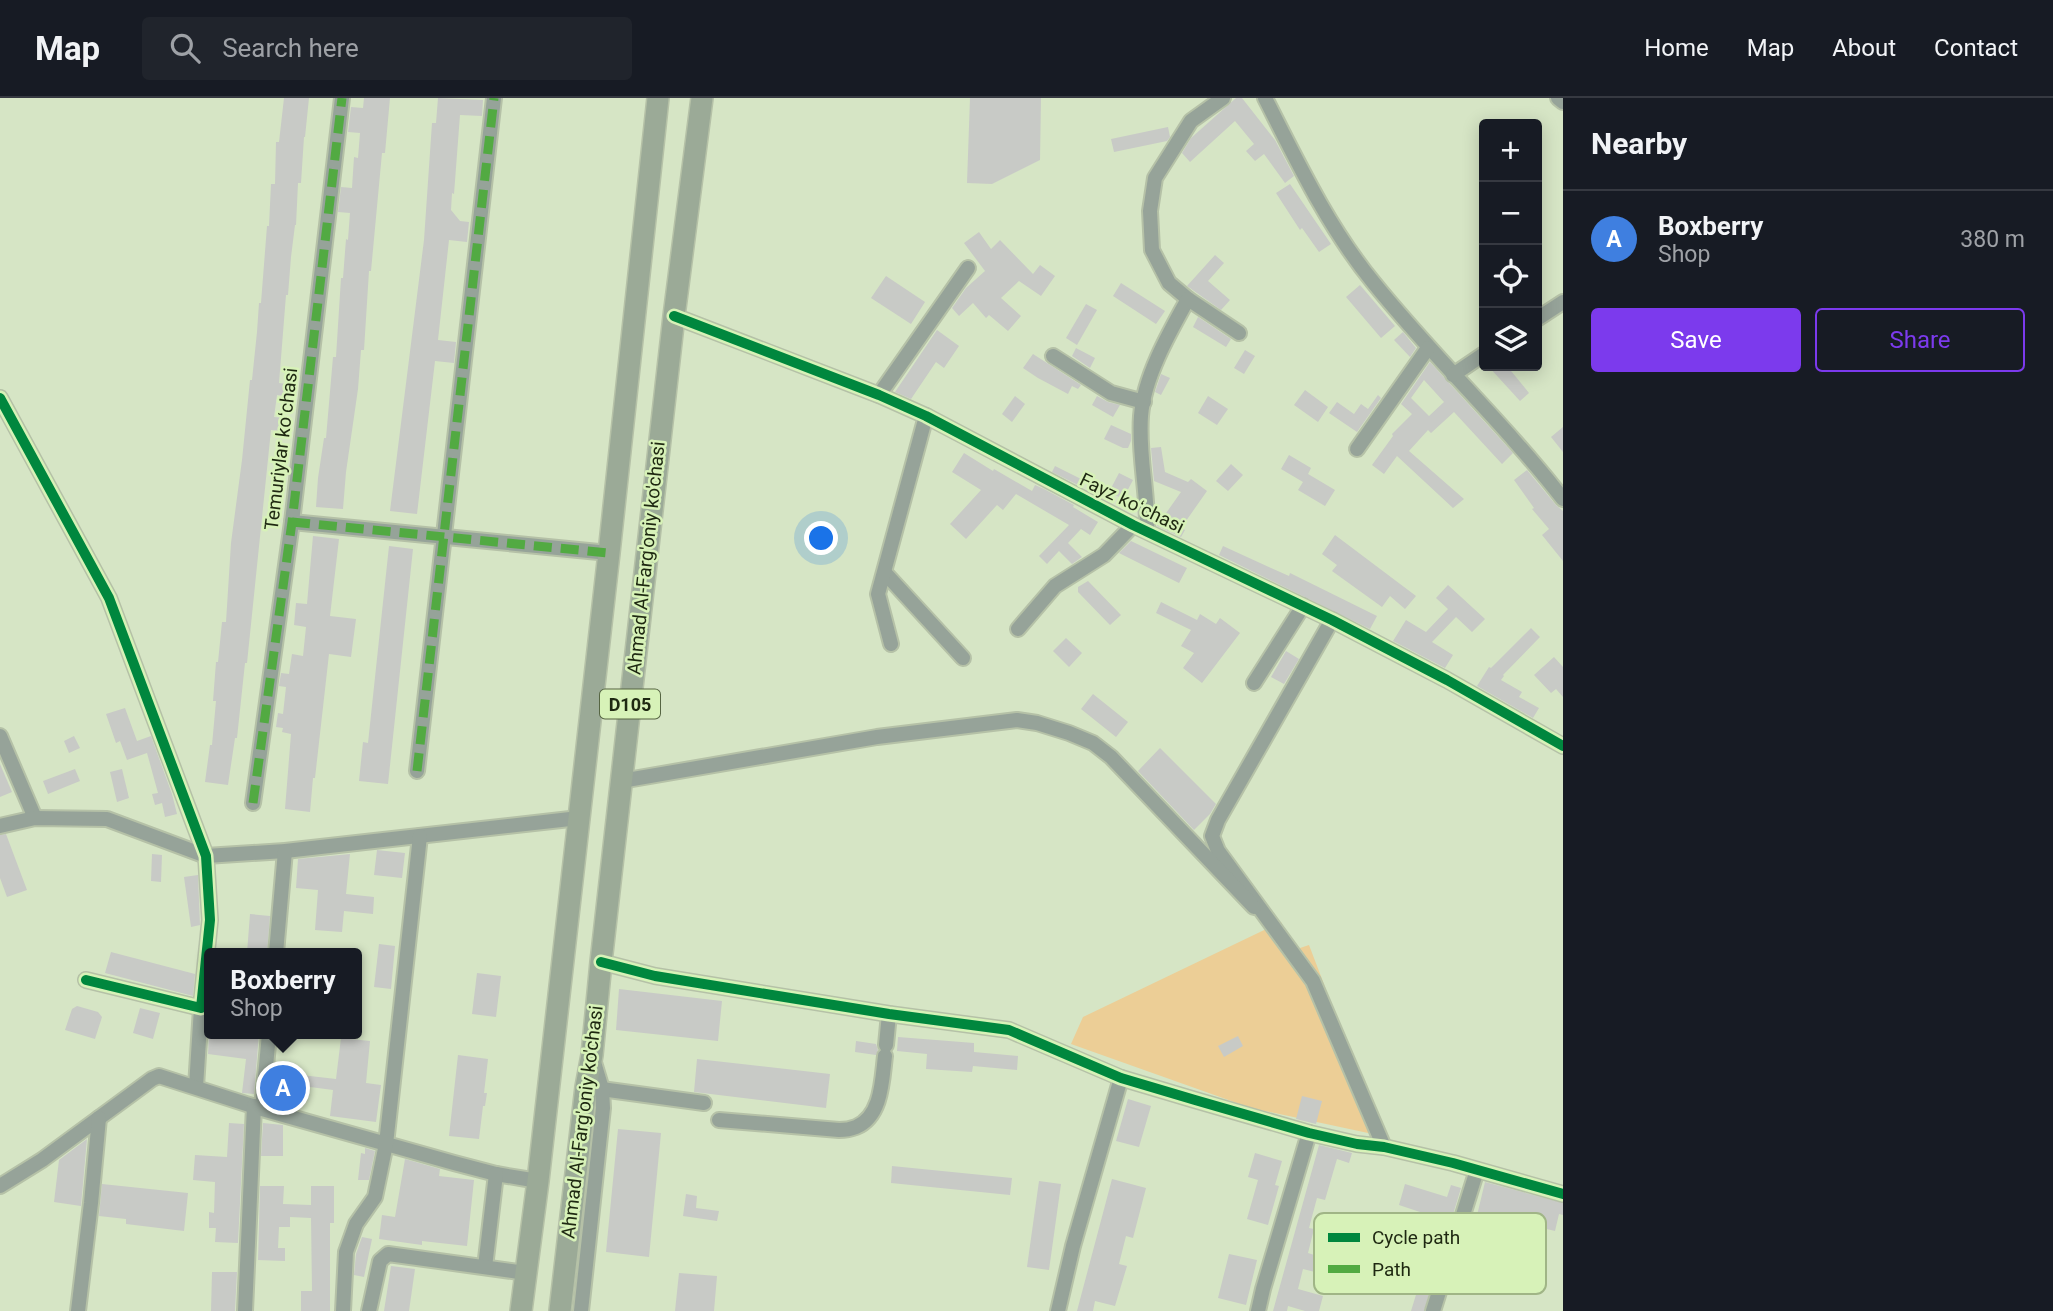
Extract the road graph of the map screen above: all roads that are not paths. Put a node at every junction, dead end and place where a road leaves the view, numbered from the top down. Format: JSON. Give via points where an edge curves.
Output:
{"nodes":[{"id":1,"x":342,"y":98,"type":"edge"},
{"id":2,"x":494,"y":98,"type":"edge"},
{"id":3,"x":658,"y":98,"type":"edge"},
{"id":4,"x":702,"y":98,"type":"edge"},
{"id":5,"x":1223,"y":98,"type":"edge"},
{"id":6,"x":1265,"y":98,"type":"edge"},
{"id":7,"x":1558,"y":98,"type":"edge"},
{"id":8,"x":1563,"y":102,"type":"edge"},
{"id":9,"x":968,"y":268,"type":"dead end"},
{"id":10,"x":1188,"y":299,"type":"junction"},
{"id":11,"x":1563,"y":302,"type":"edge"},
{"id":12,"x":674,"y":316,"type":"junction"},
{"id":13,"x":1542,"y":316,"type":"edge"},
{"id":14,"x":1239,"y":333,"type":"dead end"},
{"id":15,"x":1428,"y":348,"type":"junction"},
{"id":16,"x":1053,"y":356,"type":"dead end"},
{"id":17,"x":1479,"y":358,"type":"edge"},
{"id":18,"x":1454,"y":375,"type":"junction"},
{"id":19,"x":879,"y":395,"type":"junction"},
{"id":20,"x":0,"y":398,"type":"edge"},
{"id":21,"x":1144,"y":402,"type":"junction"},
{"id":22,"x":926,"y":416,"type":"junction"},
{"id":23,"x":1357,"y":449,"type":"dead end"},
{"id":24,"x":1563,"y":499,"type":"edge"},
{"id":25,"x":292,"y":522,"type":"junction"},
{"id":26,"x":1140,"y":528,"type":"junction"},
{"id":27,"x":443,"y":538,"type":"junction"},
{"id":28,"x":609,"y":554,"type":"junction"},
{"id":29,"x":885,"y":573,"type":"junction"},
{"id":30,"x":1303,"y":606,"type":"junction"},
{"id":31,"x":1332,"y":620,"type":"junction"},
{"id":32,"x":1018,"y":629,"type":"dead end"},
{"id":33,"x":891,"y":644,"type":"dead end"},
{"id":34,"x":964,"y":658,"type":"dead end"},
{"id":35,"x":1254,"y":683,"type":"dead end"},
{"id":36,"x":0,"y":736,"type":"edge"},
{"id":37,"x":1563,"y":746,"type":"edge"},
{"id":38,"x":417,"y":771,"type":"dead end"},
{"id":39,"x":621,"y":781,"type":"junction"},
{"id":40,"x":253,"y":803,"type":"dead end"},
{"id":41,"x":35,"y":818,"type":"junction"},
{"id":42,"x":579,"y":818,"type":"junction"},
{"id":43,"x":0,"y":826,"type":"edge"},
{"id":44,"x":420,"y":836,"type":"junction"},
{"id":45,"x":285,"y":851,"type":"junction"},
{"id":46,"x":206,"y":856,"type":"junction"},
{"id":47,"x":1254,"y":907,"type":"dead end"},
{"id":48,"x":207,"y":948,"type":"edge"},
{"id":49,"x":276,"y":948,"type":"edge"},
{"id":50,"x":601,"y":962,"type":"junction"},
{"id":51,"x":204,"y":979,"type":"edge"},
{"id":52,"x":86,"y":980,"type":"dead end"},
{"id":53,"x":201,"y":1008,"type":"junction"},
{"id":54,"x":890,"y":1014,"type":"junction"},
{"id":55,"x":268,"y":1039,"type":"edge"},
{"id":56,"x":1121,"y":1078,"type":"junction"},
{"id":57,"x":196,"y":1087,"type":"junction"},
{"id":58,"x":594,"y":1088,"type":"junction"},
{"id":59,"x":704,"y":1103,"type":"dead end"},
{"id":60,"x":258,"y":1108,"type":"junction"},
{"id":61,"x":99,"y":1118,"type":"junction"},
{"id":62,"x":719,"y":1120,"type":"dead end"},
{"id":63,"x":1309,"y":1133,"type":"junction"},
{"id":64,"x":386,"y":1144,"type":"junction"},
{"id":65,"x":1384,"y":1147,"type":"junction"},
{"id":66,"x":1477,"y":1170,"type":"junction"},
{"id":67,"x":496,"y":1174,"type":"junction"},
{"id":68,"x":538,"y":1181,"type":"junction"},
{"id":69,"x":0,"y":1186,"type":"edge"},
{"id":70,"x":1563,"y":1194,"type":"edge"},
{"id":71,"x":1464,"y":1213,"type":"edge"},
{"id":72,"x":485,"y":1266,"type":"junction"},
{"id":73,"x":526,"y":1273,"type":"junction"},
{"id":74,"x":1438,"y":1294,"type":"edge"},
{"id":75,"x":78,"y":1311,"type":"edge"},
{"id":76,"x":245,"y":1311,"type":"edge"},
{"id":77,"x":343,"y":1311,"type":"edge"},
{"id":78,"x":369,"y":1311,"type":"edge"},
{"id":79,"x":521,"y":1311,"type":"edge"},
{"id":80,"x":560,"y":1311,"type":"edge"},
{"id":81,"x":581,"y":1311,"type":"edge"},
{"id":82,"x":1058,"y":1311,"type":"edge"},
{"id":83,"x":1258,"y":1311,"type":"edge"},
{"id":84,"x":1433,"y":1311,"type":"edge"}],
"edges":[{"from":1,"to":25,"type":"street","name":"Temuriylar koʻchasi"},
{"from":2,"to":27,"type":"street"},
{"from":3,"to":28,"type":"highway","name":"Ahmad Al-Farg'oniy ko'chasi","number":"D105"},
{"from":4,"to":12,"type":"highway","name":"Ahmad Al-Farg'oniy ko'chasi","number":"D105"},
{"from":5,"to":10,"type":"street","via":[[1191,121],[1155,178],[1150,211],[1152,250],[1169,283]]},
{"from":6,"to":15,"type":"street","via":[[1338,231],[1371,280]]},
{"from":7,"to":8,"type":"street"},
{"from":9,"to":19,"type":"street"},
{"from":10,"to":14,"type":"street"},
{"from":10,"to":21,"type":"street","via":[[1167,336]]},
{"from":11,"to":13,"type":"street"},
{"from":12,"to":19,"type":"street","name":"Fayz koʻchasi"},
{"from":12,"to":39,"type":"highway","name":"Ahmad Al-Farg'oniy ko'chasi","number":"D105"},
{"from":15,"to":18,"type":"street"},
{"from":15,"to":23,"type":"street"},
{"from":16,"to":21,"type":"street","via":[[1111,393]]},
{"from":17,"to":18,"type":"street"},
{"from":18,"to":24,"type":"street"},
{"from":19,"to":22,"type":"street","name":"Fayz koʻchasi"},
{"from":20,"to":46,"type":"street","via":[[109,597]]},
{"from":21,"to":26,"type":"street","via":[[1142,459],[1148,511]]},
{"from":22,"to":26,"type":"street","name":"Fayz koʻchasi"},
{"from":22,"to":29,"type":"street"},
{"from":25,"to":27,"type":"street"},
{"from":25,"to":40,"type":"street","name":"Temuriylar koʻchasi"},
{"from":26,"to":30,"type":"street","name":"Fayz koʻchasi"},
{"from":26,"to":32,"type":"street","via":[[1055,586]]},
{"from":27,"to":28,"type":"street"},
{"from":27,"to":38,"type":"street"},
{"from":28,"to":42,"type":"highway","name":"Ahmad Al-Farg'oniy ko'chasi","number":"D105"},
{"from":29,"to":33,"type":"street","via":[[878,594]]},
{"from":29,"to":34,"type":"street"},
{"from":30,"to":31,"type":"street","name":"Fayz koʻchasi"},
{"from":30,"to":35,"type":"street"},
{"from":31,"to":37,"type":"street","name":"Fayz koʻchasi"},
{"from":31,"to":65,"type":"street","via":[[1212,836],[1312,981]]},
{"from":36,"to":41,"type":"street"},
{"from":39,"to":47,"type":"street","via":[[877,737],[1017,720],[1037,723],[1093,743],[1111,757]]},
{"from":39,"to":50,"type":"highway","name":"Ahmad Al-Farg'oniy ko'chasi","number":"D105"},
{"from":41,"to":43,"type":"street"},
{"from":41,"to":46,"type":"street","via":[[107,819]]},
{"from":42,"to":44,"type":"street"},
{"from":42,"to":68,"type":"highway","name":"Ahmad Al-Farg'oniy ko'chasi","number":"D105"},
{"from":44,"to":45,"type":"street"},
{"from":44,"to":64,"type":"street"},
{"from":45,"to":46,"type":"street"},
{"from":45,"to":49,"type":"street"},
{"from":46,"to":48,"type":"street"},
{"from":50,"to":54,"type":"street","via":[[655,976]]},
{"from":50,"to":58,"type":"highway","name":"Ahmad Al-Farg'oniy ko'chasi","number":"D105","via":[[592,1055]]},
{"from":51,"to":53,"type":"street"},
{"from":52,"to":53,"type":"street"},
{"from":53,"to":57,"type":"street"},
{"from":54,"to":56,"type":"street","via":[[1009,1030]]},
{"from":54,"to":62,"type":"street","via":[[875,1109],[855,1128]]},
{"from":55,"to":60,"type":"street"},
{"from":56,"to":63,"type":"street"},
{"from":56,"to":82,"type":"street"},
{"from":57,"to":60,"type":"street"},
{"from":57,"to":61,"type":"street","via":[[159,1076]]},
{"from":58,"to":59,"type":"street"},
{"from":58,"to":80,"type":"highway","name":"Ahmad Al-Farg'oniy ko'chasi","number":"D105"},
{"from":58,"to":81,"type":"street","via":[[603,1108]]},
{"from":60,"to":64,"type":"street"},
{"from":60,"to":76,"type":"street"},
{"from":61,"to":69,"type":"street"},
{"from":61,"to":75,"type":"street"},
{"from":63,"to":65,"type":"street"},
{"from":63,"to":83,"type":"street"},
{"from":64,"to":67,"type":"street"},
{"from":64,"to":77,"type":"street","via":[[375,1197],[356,1224],[345,1252]]},
{"from":65,"to":66,"type":"street"},
{"from":66,"to":70,"type":"street"},
{"from":66,"to":71,"type":"street"},
{"from":67,"to":68,"type":"street"},
{"from":67,"to":72,"type":"street"},
{"from":68,"to":73,"type":"highway","name":"Ahmad Al-Farg'oniy ko'chasi","number":"D105"},
{"from":72,"to":73,"type":"street"},
{"from":72,"to":78,"type":"street","via":[[388,1254],[380,1261]]},
{"from":73,"to":79,"type":"highway","name":"Ahmad Al-Farg'oniy ko'chasi","number":"D105"},
{"from":74,"to":84,"type":"street"}]}
